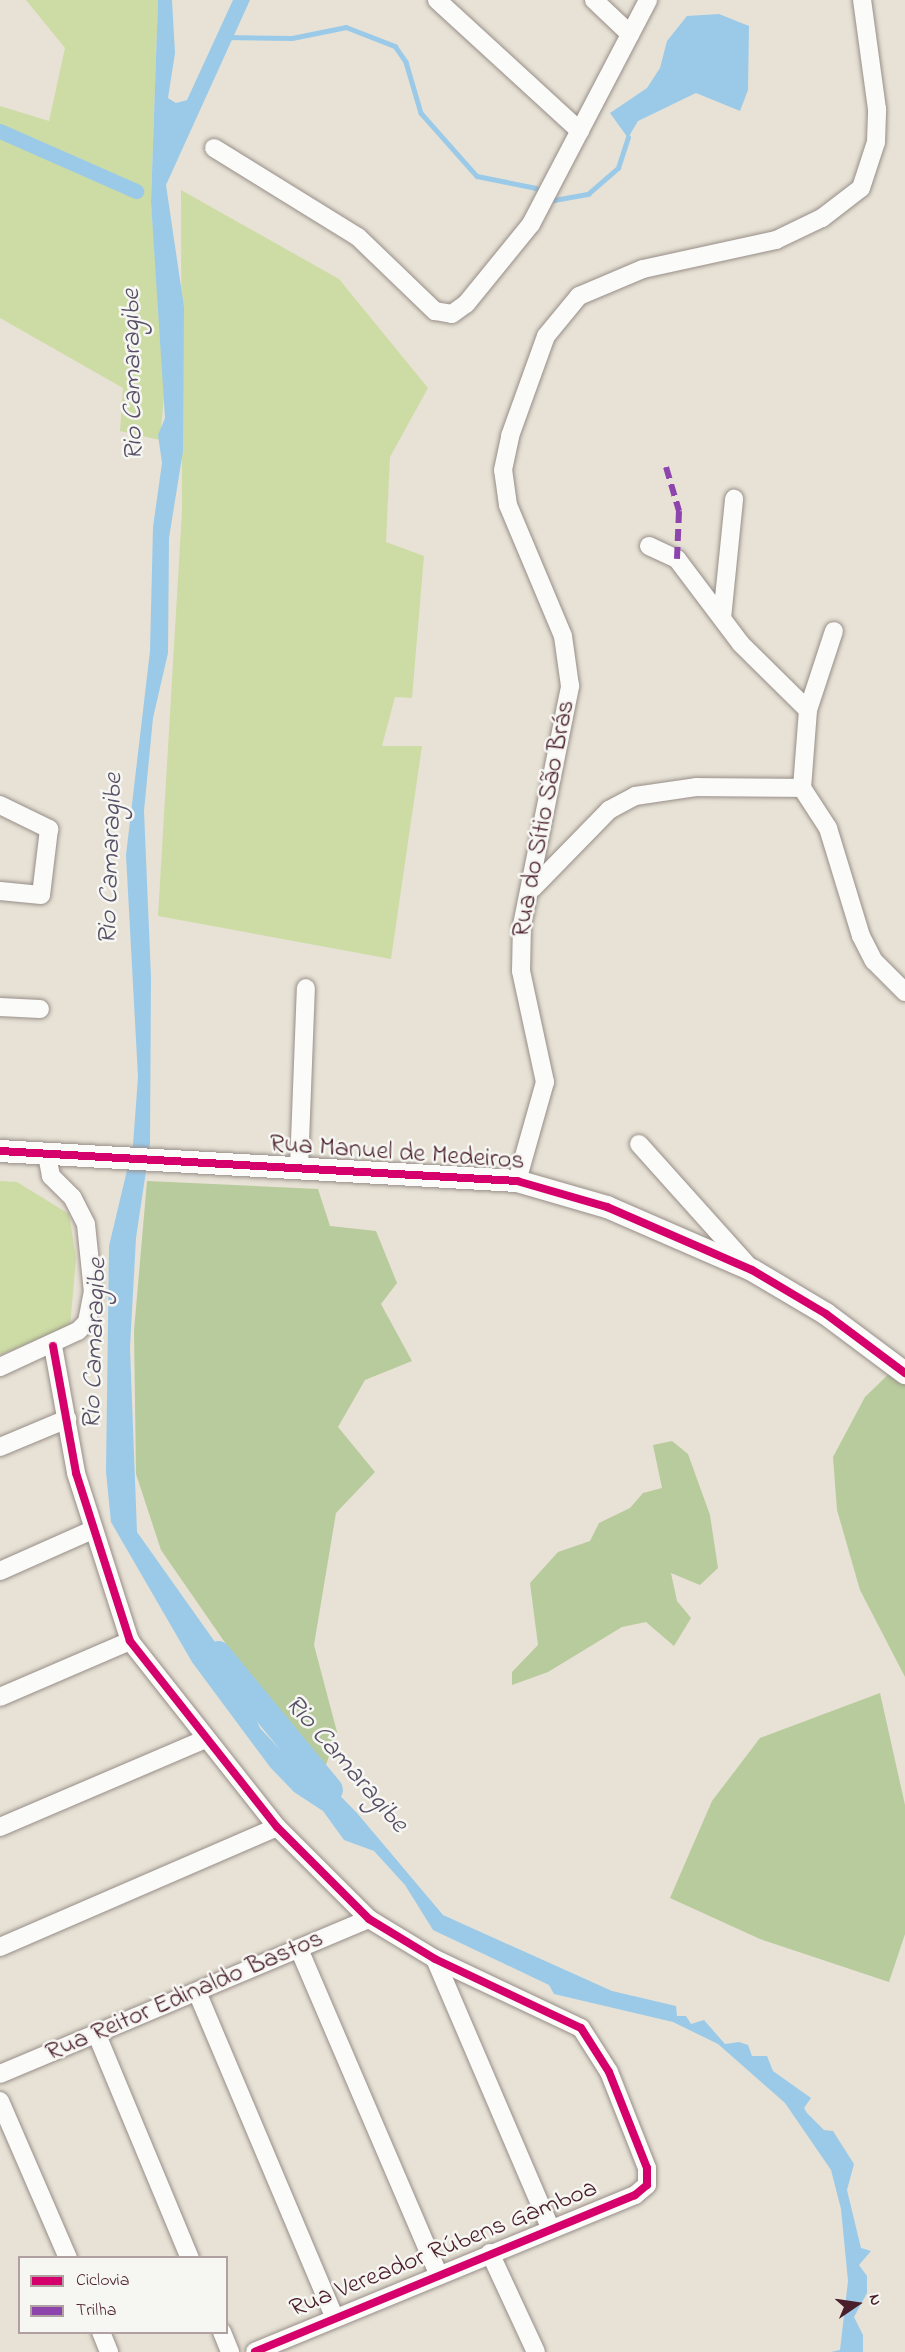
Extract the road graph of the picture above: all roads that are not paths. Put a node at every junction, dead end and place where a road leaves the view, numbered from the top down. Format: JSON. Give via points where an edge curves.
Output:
{"nodes":[{"id":1,"x":437,"y":0,"type":"edge"},
{"id":2,"x":594,"y":0,"type":"edge"},
{"id":3,"x":648,"y":0,"type":"edge"},
{"id":4,"x":862,"y":0,"type":"edge"},
{"id":5,"x":630,"y":34,"type":"junction"},
{"id":6,"x":580,"y":131,"type":"junction"},
{"id":7,"x":214,"y":148,"type":"dead end"},
{"id":8,"x":734,"y":499,"type":"dead end"},
{"id":9,"x":649,"y":546,"type":"dead end"},
{"id":10,"x":722,"y":618,"type":"junction"},
{"id":11,"x":834,"y":631,"type":"dead end"},
{"id":12,"x":808,"y":710,"type":"junction"},
{"id":13,"x":802,"y":788,"type":"junction"},
{"id":14,"x":0,"y":805,"type":"edge"},
{"id":15,"x":532,"y":889,"type":"junction"},
{"id":16,"x":0,"y":891,"type":"edge"},
{"id":17,"x":306,"y":988,"type":"dead end"},
{"id":18,"x":905,"y":992,"type":"edge"},
{"id":19,"x":0,"y":1007,"type":"edge"},
{"id":20,"x":40,"y":1009,"type":"dead end"},
{"id":21,"x":639,"y":1144,"type":"dead end"},
{"id":22,"x":0,"y":1151,"type":"edge"},
{"id":23,"x":58,"y":1156,"type":"junction"},
{"id":24,"x":299,"y":1167,"type":"junction"},
{"id":25,"x":517,"y":1181,"type":"junction"},
{"id":26,"x":752,"y":1270,"type":"junction"},
{"id":27,"x":53,"y":1346,"type":"junction"},
{"id":28,"x":0,"y":1367,"type":"edge"},
{"id":29,"x":905,"y":1373,"type":"edge"},
{"id":30,"x":67,"y":1419,"type":"junction"},
{"id":31,"x":0,"y":1446,"type":"edge"},
{"id":32,"x":92,"y":1530,"type":"junction"},
{"id":33,"x":0,"y":1571,"type":"edge"},
{"id":34,"x":130,"y":1641,"type":"junction"},
{"id":35,"x":0,"y":1697,"type":"edge"},
{"id":36,"x":205,"y":1739,"type":"junction"},
{"id":37,"x":0,"y":1827,"type":"edge"},
{"id":38,"x":277,"y":1827,"type":"junction"},
{"id":39,"x":369,"y":1919,"type":"junction"},
{"id":40,"x":0,"y":1947,"type":"edge"},
{"id":41,"x":299,"y":1949,"type":"junction"},
{"id":42,"x":435,"y":1959,"type":"junction"},
{"id":43,"x":197,"y":1992,"type":"junction"},
{"id":44,"x":98,"y":2035,"type":"junction"},
{"id":45,"x":0,"y":2074,"type":"edge"},
{"id":46,"x":0,"y":2101,"type":"edge"},
{"id":47,"x":550,"y":2227,"type":"junction"},
{"id":48,"x":490,"y":2253,"type":"junction"},
{"id":49,"x":67,"y":2256,"type":"edge"},
{"id":50,"x":189,"y":2256,"type":"edge"},
{"id":51,"x":438,"y":2274,"type":"junction"},
{"id":52,"x":335,"y":2318,"type":"junction"},
{"id":53,"x":102,"y":2334,"type":"edge"},
{"id":54,"x":223,"y":2334,"type":"edge"},
{"id":55,"x":288,"y":2345,"type":"edge"},
{"id":56,"x":109,"y":2352,"type":"edge"},
{"id":57,"x":230,"y":2352,"type":"edge"},
{"id":58,"x":255,"y":2352,"type":"edge"},
{"id":59,"x":536,"y":2352,"type":"edge"}],
"edges":[{"from":1,"to":6,"type":"street"},
{"from":2,"to":5,"type":"street"},
{"from":3,"to":5,"type":"street"},
{"from":4,"to":15,"type":"street","name":"Rua do Sítio São Brás","via":[[877,120],[872,166],[861,188],[822,218],[776,240],[643,269],[579,296],[546,336],[518,413],[504,487],[563,636],[570,686]]},
{"from":5,"to":6,"type":"street"},
{"from":6,"to":7,"type":"street","via":[[531,224],[466,304],[444,314],[358,237]]},
{"from":8,"to":10,"type":"street"},
{"from":9,"to":10,"type":"street","via":[[677,559]]},
{"from":10,"to":12,"type":"street","via":[[741,645]]},
{"from":11,"to":12,"type":"street"},
{"from":12,"to":13,"type":"street"},
{"from":13,"to":15,"type":"street","via":[[697,787],[635,796],[586,831]]},
{"from":13,"to":18,"type":"street","via":[[828,828],[861,936],[874,961]]},
{"from":14,"to":16,"type":"street","via":[[49,829],[41,894]]},
{"from":15,"to":25,"type":"street","name":"Rua do Sítio São Brás","via":[[522,925],[521,971],[545,1082]]},
{"from":17,"to":24,"type":"street"},
{"from":19,"to":20,"type":"street"},
{"from":21,"to":26,"type":"street"},
{"from":22,"to":23,"type":"main road","name":"Rua Manuel de Medeiros"},
{"from":23,"to":24,"type":"main road","name":"Rua Manuel de Medeiros"},
{"from":23,"to":27,"type":"street","via":[[51,1176],[80,1210],[93,1259],[87,1322]]},
{"from":24,"to":25,"type":"main road","name":"Rua Manuel de Medeiros"},
{"from":25,"to":26,"type":"main road","name":"Rua Manuel de Medeiros","via":[[607,1207]]},
{"from":26,"to":29,"type":"main road","name":"Rua Manuel de Medeiros","via":[[826,1314]]},
{"from":27,"to":28,"type":"street"},
{"from":27,"to":30,"type":"street"},
{"from":30,"to":31,"type":"street"},
{"from":30,"to":32,"type":"street"},
{"from":32,"to":33,"type":"street"},
{"from":32,"to":34,"type":"street"},
{"from":34,"to":35,"type":"street"},
{"from":34,"to":36,"type":"street"},
{"from":36,"to":37,"type":"street"},
{"from":36,"to":38,"type":"street"},
{"from":38,"to":39,"type":"street"},
{"from":38,"to":40,"type":"street"},
{"from":39,"to":41,"type":"street","name":"Rua Reitor Edinaldo Bastos"},
{"from":39,"to":42,"type":"street"},
{"from":41,"to":43,"type":"street","name":"Rua Reitor Edinaldo Bastos"},
{"from":41,"to":51,"type":"street"},
{"from":42,"to":47,"type":"street"},
{"from":42,"to":47,"type":"street","name":"Rua Vereador Rúbens Gamboa","via":[[581,2028],[609,2072],[647,2168],[647,2185],[634,2195]]},
{"from":43,"to":44,"type":"street","name":"Rua Reitor Edinaldo Bastos"},
{"from":43,"to":52,"type":"street"},
{"from":44,"to":45,"type":"street","name":"Rua Reitor Edinaldo Bastos"},
{"from":44,"to":50,"type":"street"},
{"from":46,"to":49,"type":"street"},
{"from":47,"to":48,"type":"street","name":"Rua Vereador Rúbens Gamboa"},
{"from":48,"to":51,"type":"street","name":"Rua Vereador Rúbens Gamboa"},
{"from":48,"to":59,"type":"street"},
{"from":51,"to":52,"type":"street","name":"Rua Vereador Rúbens Gamboa"},
{"from":52,"to":55,"type":"street","name":"Rua Vereador Rúbens Gamboa"},
{"from":53,"to":56,"type":"street"},
{"from":54,"to":57,"type":"street"},
{"from":55,"to":58,"type":"street","name":"Rua Vereador Rúbens Gamboa"}]}
